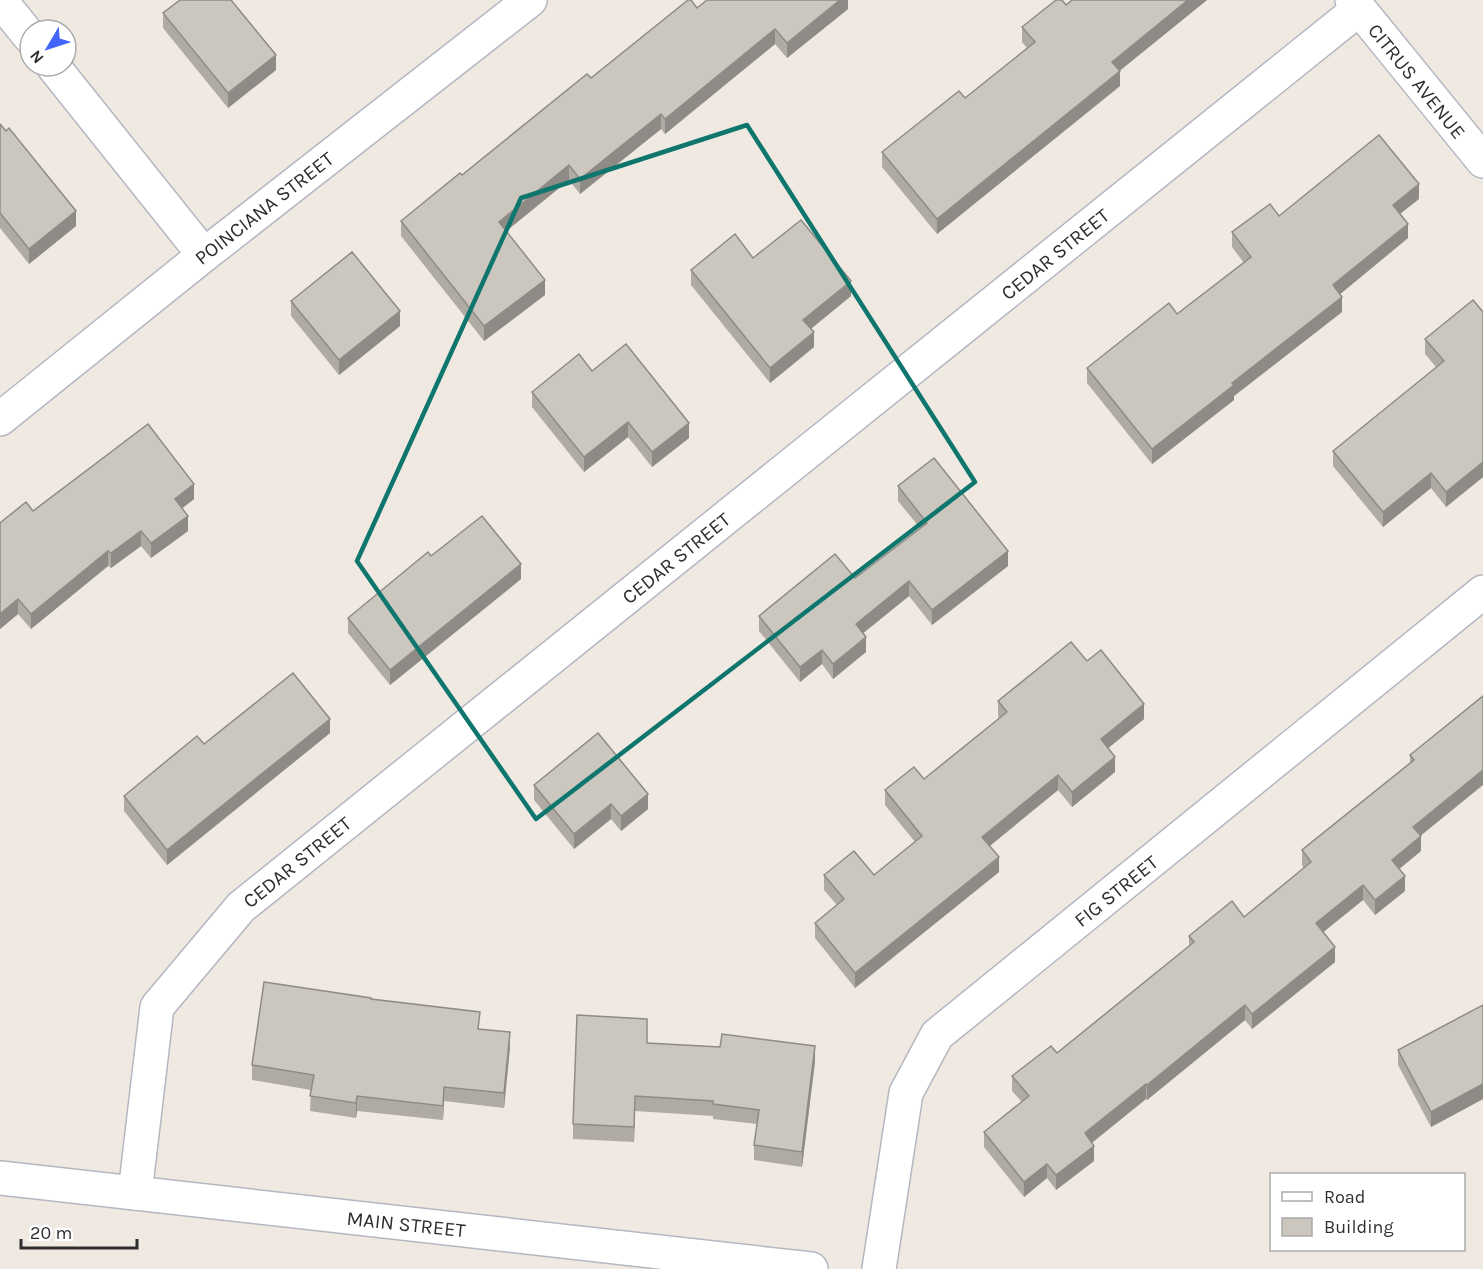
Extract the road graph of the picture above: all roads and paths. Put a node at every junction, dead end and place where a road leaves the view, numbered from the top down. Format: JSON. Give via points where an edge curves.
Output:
{"nodes":[{"id":1,"x":0,"y":0,"type":"edge"},
{"id":2,"x":530,"y":0,"type":"edge"},
{"id":3,"x":1355,"y":5,"type":"edge"},
{"id":4,"x":18,"y":22,"type":"edge"},
{"id":5,"x":63,"y":78,"type":"edge"},
{"id":6,"x":1483,"y":161,"type":"edge"},
{"id":7,"x":204,"y":255,"type":"junction"},
{"id":8,"x":0,"y":419,"type":"edge"},
{"id":9,"x":1483,"y":592,"type":"edge"},
{"id":10,"x":0,"y":1178,"type":"edge"},
{"id":11,"x":135,"y":1193,"type":"junction"},
{"id":12,"x":811,"y":1269,"type":"edge"},
{"id":13,"x":879,"y":1269,"type":"edge"}],
"edges":[{"from":1,"to":4,"type":"street"},
{"from":2,"to":7,"type":"street","name":"POINCIANA STREET"},
{"from":3,"to":6,"type":"street","name":"CITRUS AVENUE"},
{"from":3,"to":11,"type":"street","name":"CEDAR STREET","via":[[241,907],[157,1007]]},
{"from":5,"to":7,"type":"street"},
{"from":7,"to":8,"type":"street","name":"POINCIANA STREET"},
{"from":9,"to":13,"type":"street","name":"FIG STREET","via":[[937,1035],[906,1094]]},
{"from":10,"to":11,"type":"street","name":"MAIN STREET"},
{"from":11,"to":12,"type":"street","name":"MAIN STREET"}]}
